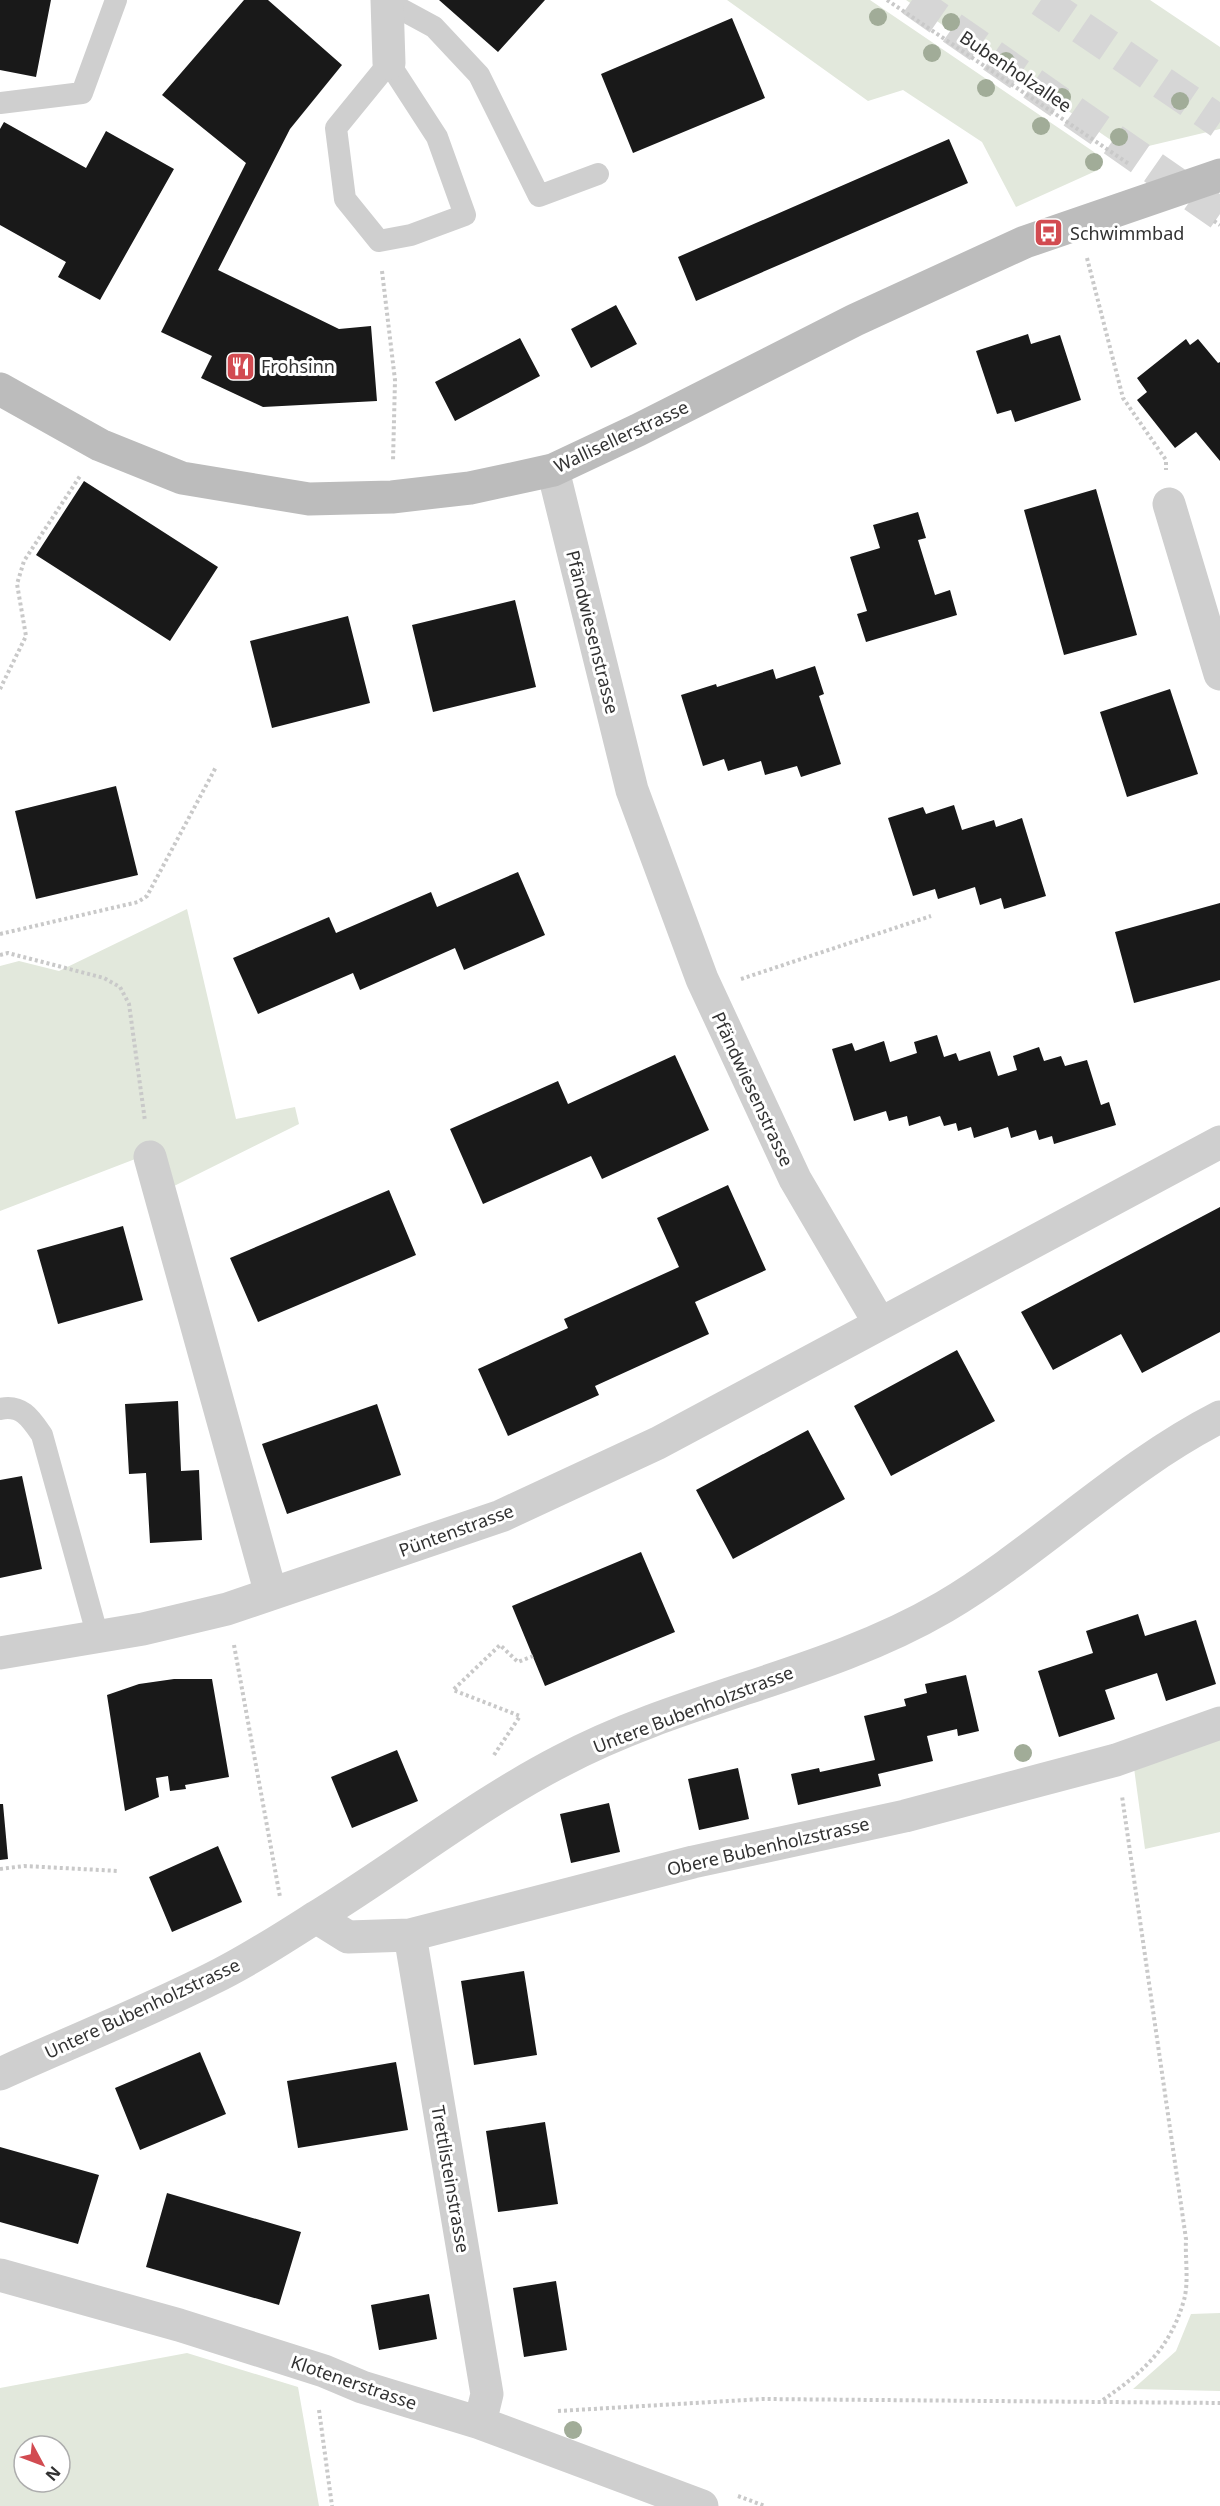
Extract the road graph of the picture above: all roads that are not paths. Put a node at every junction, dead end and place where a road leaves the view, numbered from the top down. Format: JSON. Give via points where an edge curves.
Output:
{"nodes":[{"id":1,"x":116,"y":0,"type":"edge"},
{"id":2,"x":387,"y":1,"type":"edge"},
{"id":3,"x":389,"y":63,"type":"junction"},
{"id":4,"x":0,"y":103,"type":"edge"},
{"id":5,"x":598,"y":174,"type":"dead end"},
{"id":6,"x":1220,"y":176,"type":"edge"},
{"id":7,"x":0,"y":389,"type":"edge"},
{"id":8,"x":553,"y":470,"type":"junction"},
{"id":9,"x":1169,"y":504,"type":"road end"},
{"id":10,"x":1220,"y":674,"type":"edge"},
{"id":11,"x":1220,"y":1142,"type":"edge"},
{"id":12,"x":150,"y":1157,"type":"road end"},
{"id":13,"x":880,"y":1324,"type":"junction"},
{"id":14,"x":0,"y":1409,"type":"edge"},
{"id":15,"x":1220,"y":1417,"type":"edge"},
{"id":16,"x":271,"y":1594,"type":"junction"},
{"id":17,"x":98,"y":1637,"type":"junction"},
{"id":18,"x":0,"y":1653,"type":"edge"},
{"id":19,"x":1220,"y":1724,"type":"edge"},
{"id":20,"x":303,"y":1925,"type":"junction"},
{"id":21,"x":410,"y":1935,"type":"junction"},
{"id":22,"x":0,"y":2074,"type":"edge"},
{"id":23,"x":0,"y":2275,"type":"edge"},
{"id":24,"x":480,"y":2423,"type":"junction"},
{"id":25,"x":702,"y":2506,"type":"edge"}],
"edges":[{"from":1,"to":4,"type":"lane","via":[[82,93]]},
{"from":2,"to":3,"type":"street"},
{"from":2,"to":5,"type":"lane","via":[[434,27],[479,75],[539,196]]},
{"from":3,"to":3,"type":"lane","via":[[437,137],[465,215],[411,235],[379,241],[345,199],[336,128]]},
{"from":6,"to":8,"type":"main road","name":"Wallisellerstrasse","via":[[1025,242],[855,320]]},
{"from":7,"to":8,"type":"main road","name":"Wallisellerstrasse","via":[[100,446],[182,477],[309,499],[392,497],[470,488]]},
{"from":8,"to":13,"type":"street","name":"Pfändwiesenstrasse","via":[[632,790],[707,990],[795,1179]]},
{"from":9,"to":10,"type":"street"},
{"from":11,"to":13,"type":"street"},
{"from":12,"to":16,"type":"street"},
{"from":13,"to":16,"type":"street","name":"Püntenstrasse","via":[[658,1443],[501,1516]]},
{"from":14,"to":17,"type":"lane","via":[[9,1407],[27,1414],[42,1435]]},
{"from":15,"to":20,"type":"street","name":"Untere Bubenholzstrasse","via":[[1141,1463],[1013,1561],[942,1608],[850,1651],[637,1726],[561,1761]]},
{"from":16,"to":17,"type":"street","name":"Püntenstrasse","via":[[227,1609]]},
{"from":17,"to":18,"type":"street","name":"Püntenstrasse"},
{"from":19,"to":21,"type":"street","name":"Obere Bubenholzstrasse","via":[[1116,1760],[905,1816],[693,1862]]},
{"from":20,"to":21,"type":"street","name":"Obere Bubenholzstrasse","via":[[348,1937]]},
{"from":20,"to":22,"type":"street","name":"Untere Bubenholzstrasse","via":[[212,1979]]},
{"from":21,"to":24,"type":"street","name":"Trettlisteinstrasse","via":[[487,2394]]},
{"from":23,"to":24,"type":"street","name":"Klotenerstrasse","via":[[179,2325]]},
{"from":24,"to":25,"type":"street","name":"Klotenerstrasse"}]}
